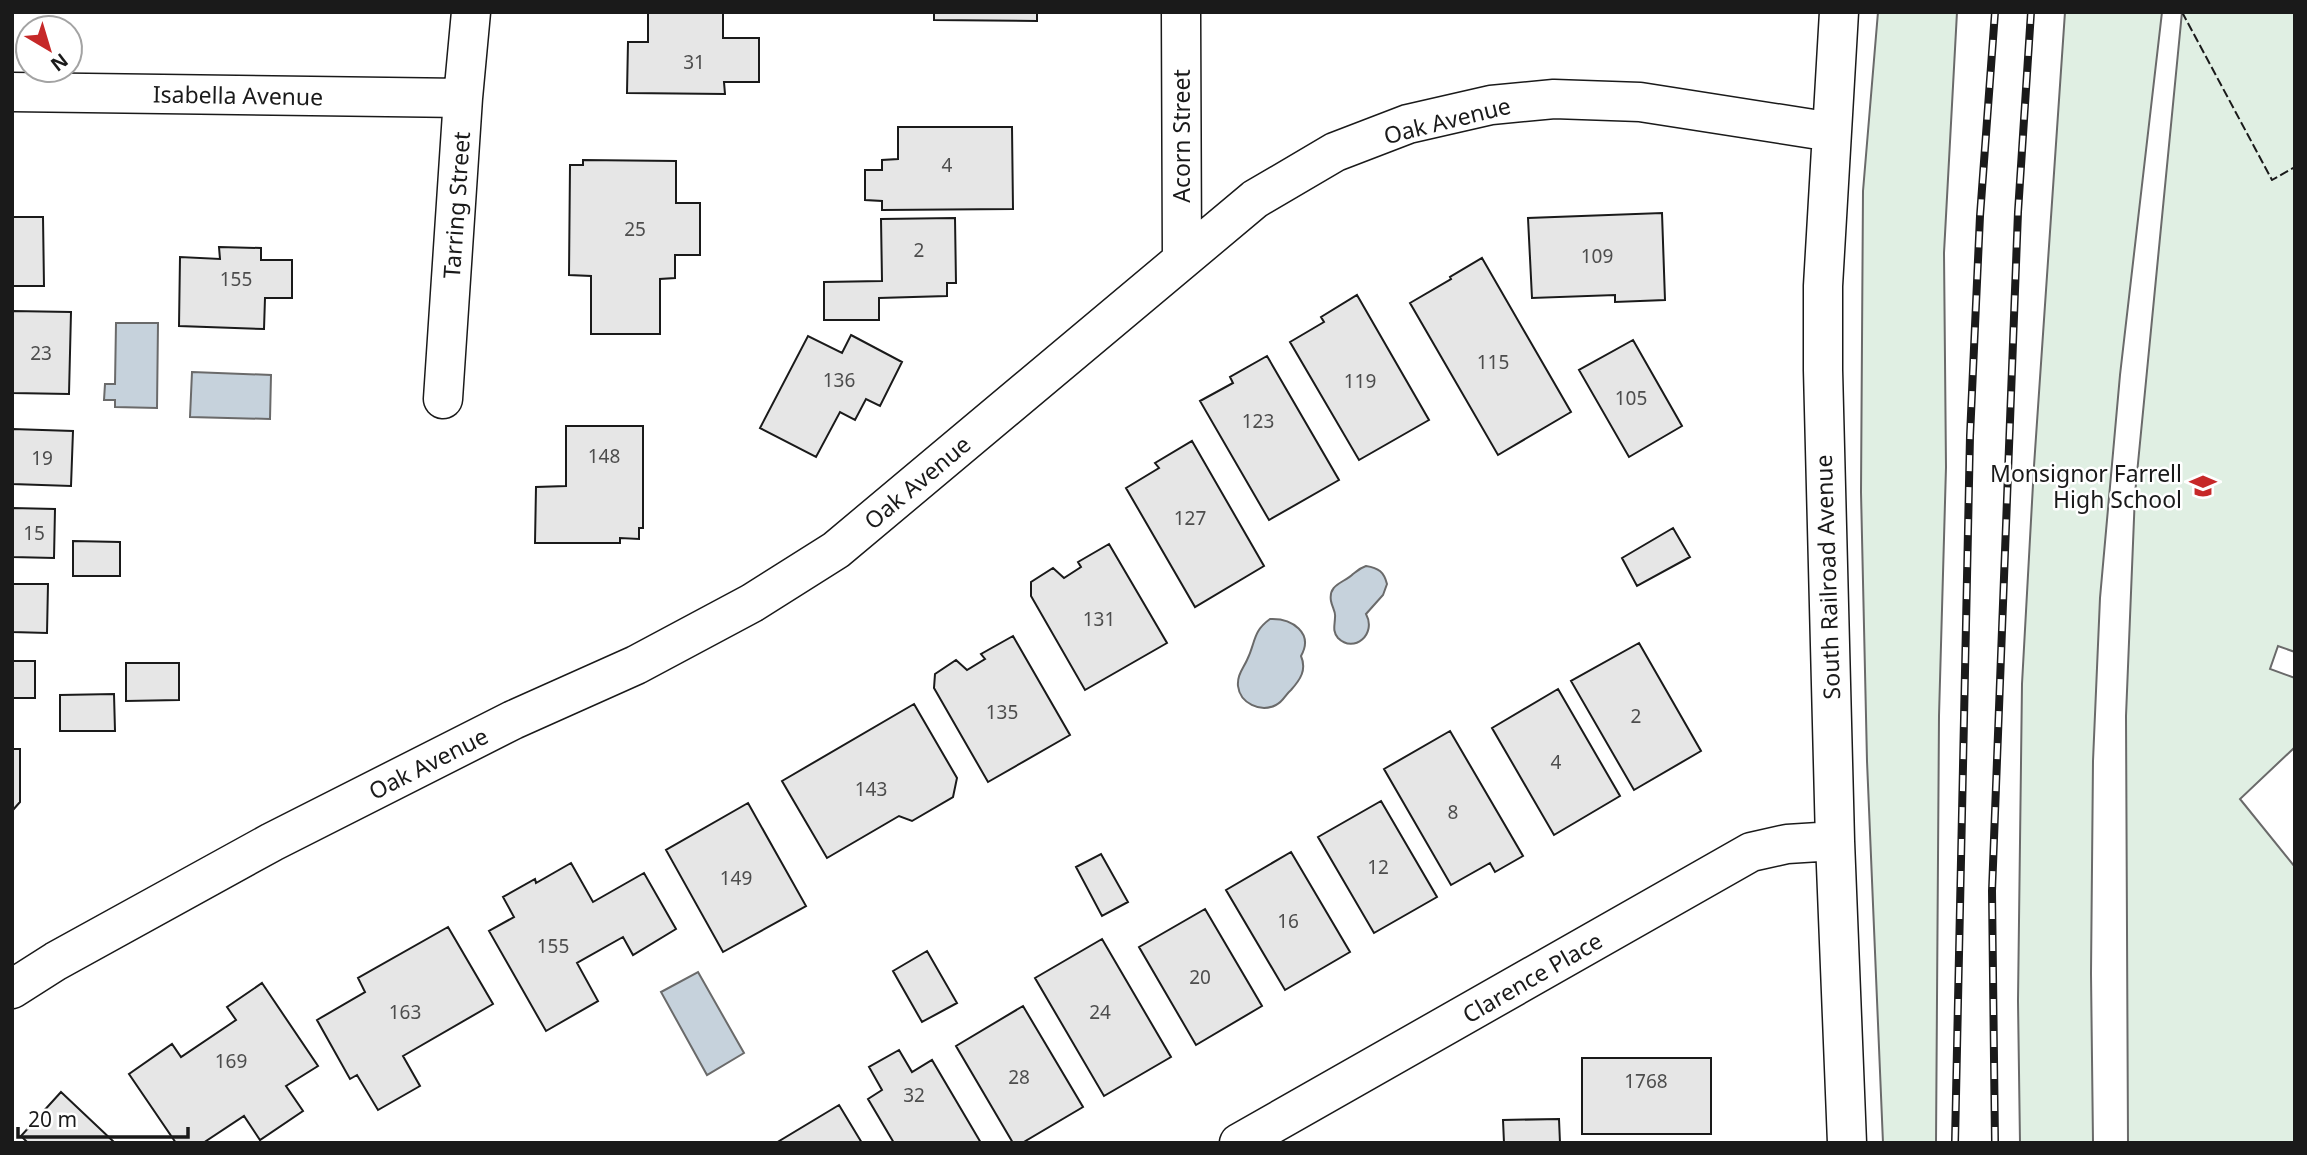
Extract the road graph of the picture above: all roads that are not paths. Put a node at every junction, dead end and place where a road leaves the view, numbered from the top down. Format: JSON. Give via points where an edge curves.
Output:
{"nodes":[{"id":1,"x":471,"y":12,"type":"edge"},
{"id":2,"x":1181,"y":12,"type":"edge"},
{"id":3,"x":1839,"y":12,"type":"edge"},
{"id":4,"x":12,"y":92,"type":"edge"},
{"id":5,"x":463,"y":98,"type":"junction"},
{"id":6,"x":1832,"y":132,"type":"junction"},
{"id":7,"x":1182,"y":260,"type":"junction"},
{"id":8,"x":443,"y":399,"type":"dead end"},
{"id":9,"x":1835,"y":841,"type":"junction"},
{"id":10,"x":12,"y":989,"type":"edge"},
{"id":11,"x":1239,"y":1143,"type":"edge"},
{"id":12,"x":1847,"y":1143,"type":"edge"}],
"edges":[{"from":1,"to":5,"type":"street","name":"Tarring Street"},
{"from":2,"to":7,"type":"street","name":"Acorn Street"},
{"from":3,"to":6,"type":"street","name":"South Railroad Avenue"},
{"from":4,"to":5,"type":"street","name":"Isabella Avenue"},
{"from":5,"to":8,"type":"street","name":"Tarring Street"},
{"from":6,"to":7,"type":"street","name":"Oak Avenue","via":[[1640,102],[1554,99],[1491,104],[1408,124],[1335,152],[1255,199]]},
{"from":6,"to":9,"type":"street","name":"South Railroad Avenue","via":[[1822,370]]},
{"from":7,"to":10,"type":"street","name":"Oak Avenue","via":[[836,550],[752,603],[636,665],[513,720],[272,842]]},
{"from":9,"to":11,"type":"street","name":"Clarence Place","via":[[1751,852]]},
{"from":9,"to":12,"type":"street","name":"South Railroad Avenue"}]}
